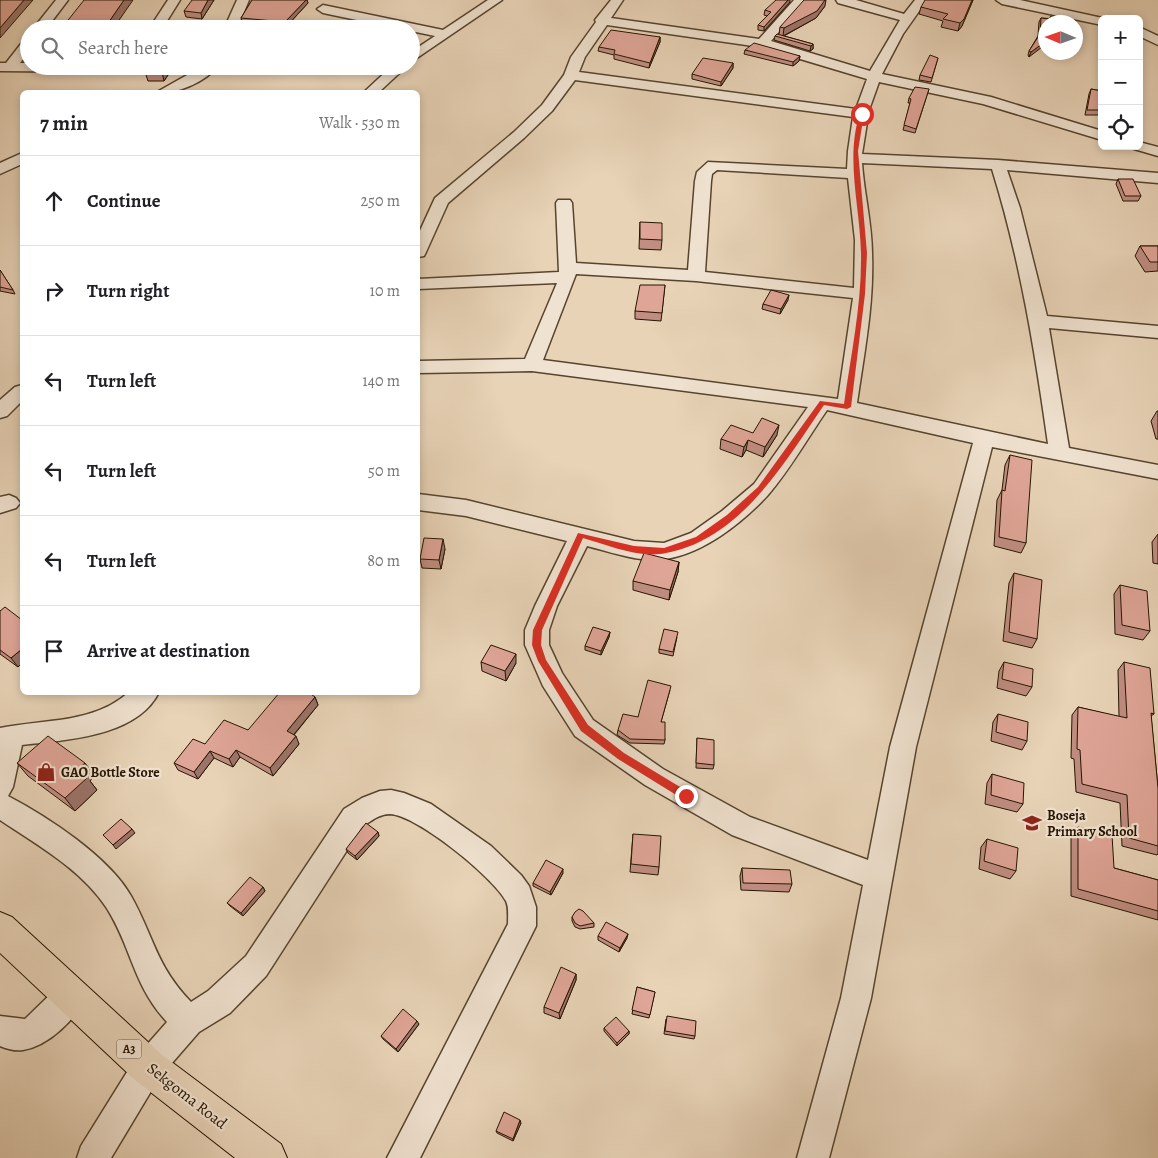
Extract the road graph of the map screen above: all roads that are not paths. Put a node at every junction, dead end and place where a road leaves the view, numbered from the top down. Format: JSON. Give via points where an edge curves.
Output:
{"nodes":[{"id":1,"x":62,"y":0,"type":"edge"},
{"id":2,"x":174,"y":0,"type":"edge"},
{"id":3,"x":243,"y":0,"type":"edge"},
{"id":4,"x":496,"y":0,"type":"edge"},
{"id":5,"x":617,"y":0,"type":"edge"},
{"id":6,"x":801,"y":0,"type":"edge"},
{"id":7,"x":842,"y":0,"type":"edge"},
{"id":8,"x":921,"y":0,"type":"edge"},
{"id":9,"x":1002,"y":0,"type":"edge"},
{"id":10,"x":1098,"y":8,"type":"dead end"},
{"id":11,"x":323,"y":9,"type":"dead end"},
{"id":12,"x":1109,"y":15,"type":"edge"},
{"id":13,"x":906,"y":18,"type":"junction"},
{"id":14,"x":47,"y":20,"type":"edge"},
{"id":15,"x":161,"y":20,"type":"edge"},
{"id":16,"x":234,"y":20,"type":"edge"},
{"id":17,"x":376,"y":20,"type":"edge"},
{"id":18,"x":601,"y":20,"type":"junction"},
{"id":19,"x":1098,"y":20,"type":"edge"},
{"id":20,"x":420,"y":29,"type":"edge"},
{"id":21,"x":1143,"y":33,"type":"edge"},
{"id":22,"x":444,"y":34,"type":"junction"},
{"id":23,"x":1158,"y":41,"type":"edge"},
{"id":24,"x":762,"y":43,"type":"junction"},
{"id":25,"x":420,"y":51,"type":"edge"},
{"id":26,"x":20,"y":52,"type":"edge"},
{"id":27,"x":5,"y":67,"type":"edge"},
{"id":28,"x":20,"y":67,"type":"edge"},
{"id":29,"x":199,"y":75,"type":"edge"},
{"id":30,"x":390,"y":75,"type":"edge"},
{"id":31,"x":571,"y":75,"type":"junction"},
{"id":32,"x":874,"y":77,"type":"junction"},
{"id":33,"x":168,"y":90,"type":"edge"},
{"id":34,"x":373,"y":90,"type":"edge"},
{"id":35,"x":862,"y":114,"type":"junction"},
{"id":36,"x":1098,"y":135,"type":"edge"},
{"id":37,"x":1143,"y":147,"type":"edge"},
{"id":38,"x":1158,"y":152,"type":"edge"},
{"id":39,"x":20,"y":159,"type":"edge"},
{"id":40,"x":998,"y":165,"type":"junction"},
{"id":41,"x":855,"y":166,"type":"junction"},
{"id":42,"x":0,"y":169,"type":"edge"},
{"id":43,"x":1158,"y":178,"type":"edge"},
{"id":44,"x":564,"y":203,"type":"dead end"},
{"id":45,"x":420,"y":248,"type":"edge"},
{"id":46,"x":568,"y":272,"type":"junction"},
{"id":47,"x":696,"y":276,"type":"junction"},
{"id":48,"x":420,"y":284,"type":"edge"},
{"id":49,"x":862,"y":294,"type":"junction"},
{"id":50,"x":1039,"y":322,"type":"junction"},
{"id":51,"x":1158,"y":332,"type":"edge"},
{"id":52,"x":532,"y":365,"type":"junction"},
{"id":53,"x":420,"y":366,"type":"edge"},
{"id":54,"x":20,"y":393,"type":"edge"},
{"id":55,"x":822,"y":402,"type":"junction"},
{"id":56,"x":847,"y":407,"type":"junction"},
{"id":57,"x":0,"y":411,"type":"edge"},
{"id":58,"x":984,"y":439,"type":"junction"},
{"id":59,"x":1060,"y":454,"type":"junction"},
{"id":60,"x":1158,"y":472,"type":"edge"},
{"id":61,"x":420,"y":502,"type":"edge"},
{"id":62,"x":581,"y":535,"type":"junction"},
{"id":63,"x":144,"y":695,"type":"edge"},
{"id":64,"x":4,"y":739,"type":"edge"},
{"id":65,"x":0,"y":787,"type":"edge"},
{"id":66,"x":0,"y":805,"type":"edge"},
{"id":67,"x":879,"y":877,"type":"junction"},
{"id":68,"x":0,"y":929,"type":"edge"},
{"id":69,"x":72,"y":995,"type":"junction"},
{"id":70,"x":188,"y":1022,"type":"junction"},
{"id":71,"x":0,"y":1032,"type":"edge"},
{"id":72,"x":148,"y":1067,"type":"junction"},
{"id":73,"x":93,"y":1158,"type":"edge"},
{"id":74,"x":268,"y":1158,"type":"edge"},
{"id":75,"x":403,"y":1158,"type":"edge"},
{"id":76,"x":812,"y":1158,"type":"edge"}],
"edges":[{"from":1,"to":14,"type":"street"},
{"from":2,"to":15,"type":"street"},
{"from":3,"to":16,"type":"street"},
{"from":4,"to":22,"type":"street"},
{"from":5,"to":18,"type":"street"},
{"from":6,"to":24,"type":"street"},
{"from":7,"to":13,"type":"street"},
{"from":8,"to":13,"type":"street"},
{"from":9,"to":19,"type":"street"},
{"from":10,"to":12,"type":"street"},
{"from":11,"to":17,"type":"street"},
{"from":13,"to":32,"type":"street"},
{"from":18,"to":24,"type":"street"},
{"from":18,"to":31,"type":"street"},
{"from":20,"to":22,"type":"street"},
{"from":21,"to":23,"type":"street"},
{"from":22,"to":25,"type":"street"},
{"from":24,"to":32,"type":"street"},
{"from":26,"to":27,"type":"street"},
{"from":27,"to":28,"type":"street"},
{"from":29,"to":33,"type":"street"},
{"from":30,"to":34,"type":"street"},
{"from":31,"to":35,"type":"street"},
{"from":31,"to":45,"type":"street","via":[[540,115],[441,201]]},
{"from":32,"to":35,"type":"street"},
{"from":32,"to":36,"type":"street","via":[[986,100]]},
{"from":35,"to":41,"type":"street"},
{"from":37,"to":38,"type":"street"},
{"from":39,"to":42,"type":"street"},
{"from":40,"to":41,"type":"street"},
{"from":40,"to":43,"type":"street"},
{"from":40,"to":50,"type":"street","via":[[1012,208]]},
{"from":41,"to":47,"type":"street","via":[[713,165],[705,172],[703,181]]},
{"from":41,"to":49,"type":"street","via":[[864,253]]},
{"from":44,"to":46,"type":"street"},
{"from":46,"to":47,"type":"street"},
{"from":46,"to":48,"type":"street"},
{"from":46,"to":52,"type":"street"},
{"from":47,"to":49,"type":"street"},
{"from":49,"to":56,"type":"street"},
{"from":50,"to":51,"type":"street"},
{"from":50,"to":59,"type":"street"},
{"from":52,"to":53,"type":"street"},
{"from":52,"to":55,"type":"street"},
{"from":54,"to":57,"type":"street"},
{"from":55,"to":56,"type":"street"},
{"from":55,"to":62,"type":"street","via":[[761,489],[699,539],[665,551],[634,549]]},
{"from":56,"to":58,"type":"street"},
{"from":58,"to":59,"type":"street"},
{"from":58,"to":67,"type":"street","via":[[903,747]]},
{"from":59,"to":60,"type":"street"},
{"from":61,"to":62,"type":"street","via":[[466,508]]},
{"from":62,"to":67,"type":"street","via":[[546,606],[537,645],[552,680],[584,728],[654,777],[741,826]]},
{"from":63,"to":64,"type":"street","via":[[105,723]]},
{"from":64,"to":65,"type":"street"},
{"from":66,"to":70,"type":"street","via":[[71,854],[116,896],[154,980]]},
{"from":67,"to":76,"type":"street","via":[[856,998]]},
{"from":68,"to":69,"type":"highway","name":"Sekgoma Road","number":"A3"},
{"from":69,"to":71,"type":"street","via":[[28,1034]]},
{"from":69,"to":72,"type":"highway","name":"Sekgoma Road","number":"A3"},
{"from":70,"to":72,"type":"street"},
{"from":70,"to":75,"type":"street","via":[[219,1002],[256,966],[353,818],[370,807],[392,802],[420,812],[448,829],[505,876],[518,895],[523,910],[522,926]]},
{"from":72,"to":73,"type":"street"},
{"from":72,"to":74,"type":"highway","name":"Sekgoma Road","number":"A3"}]}
